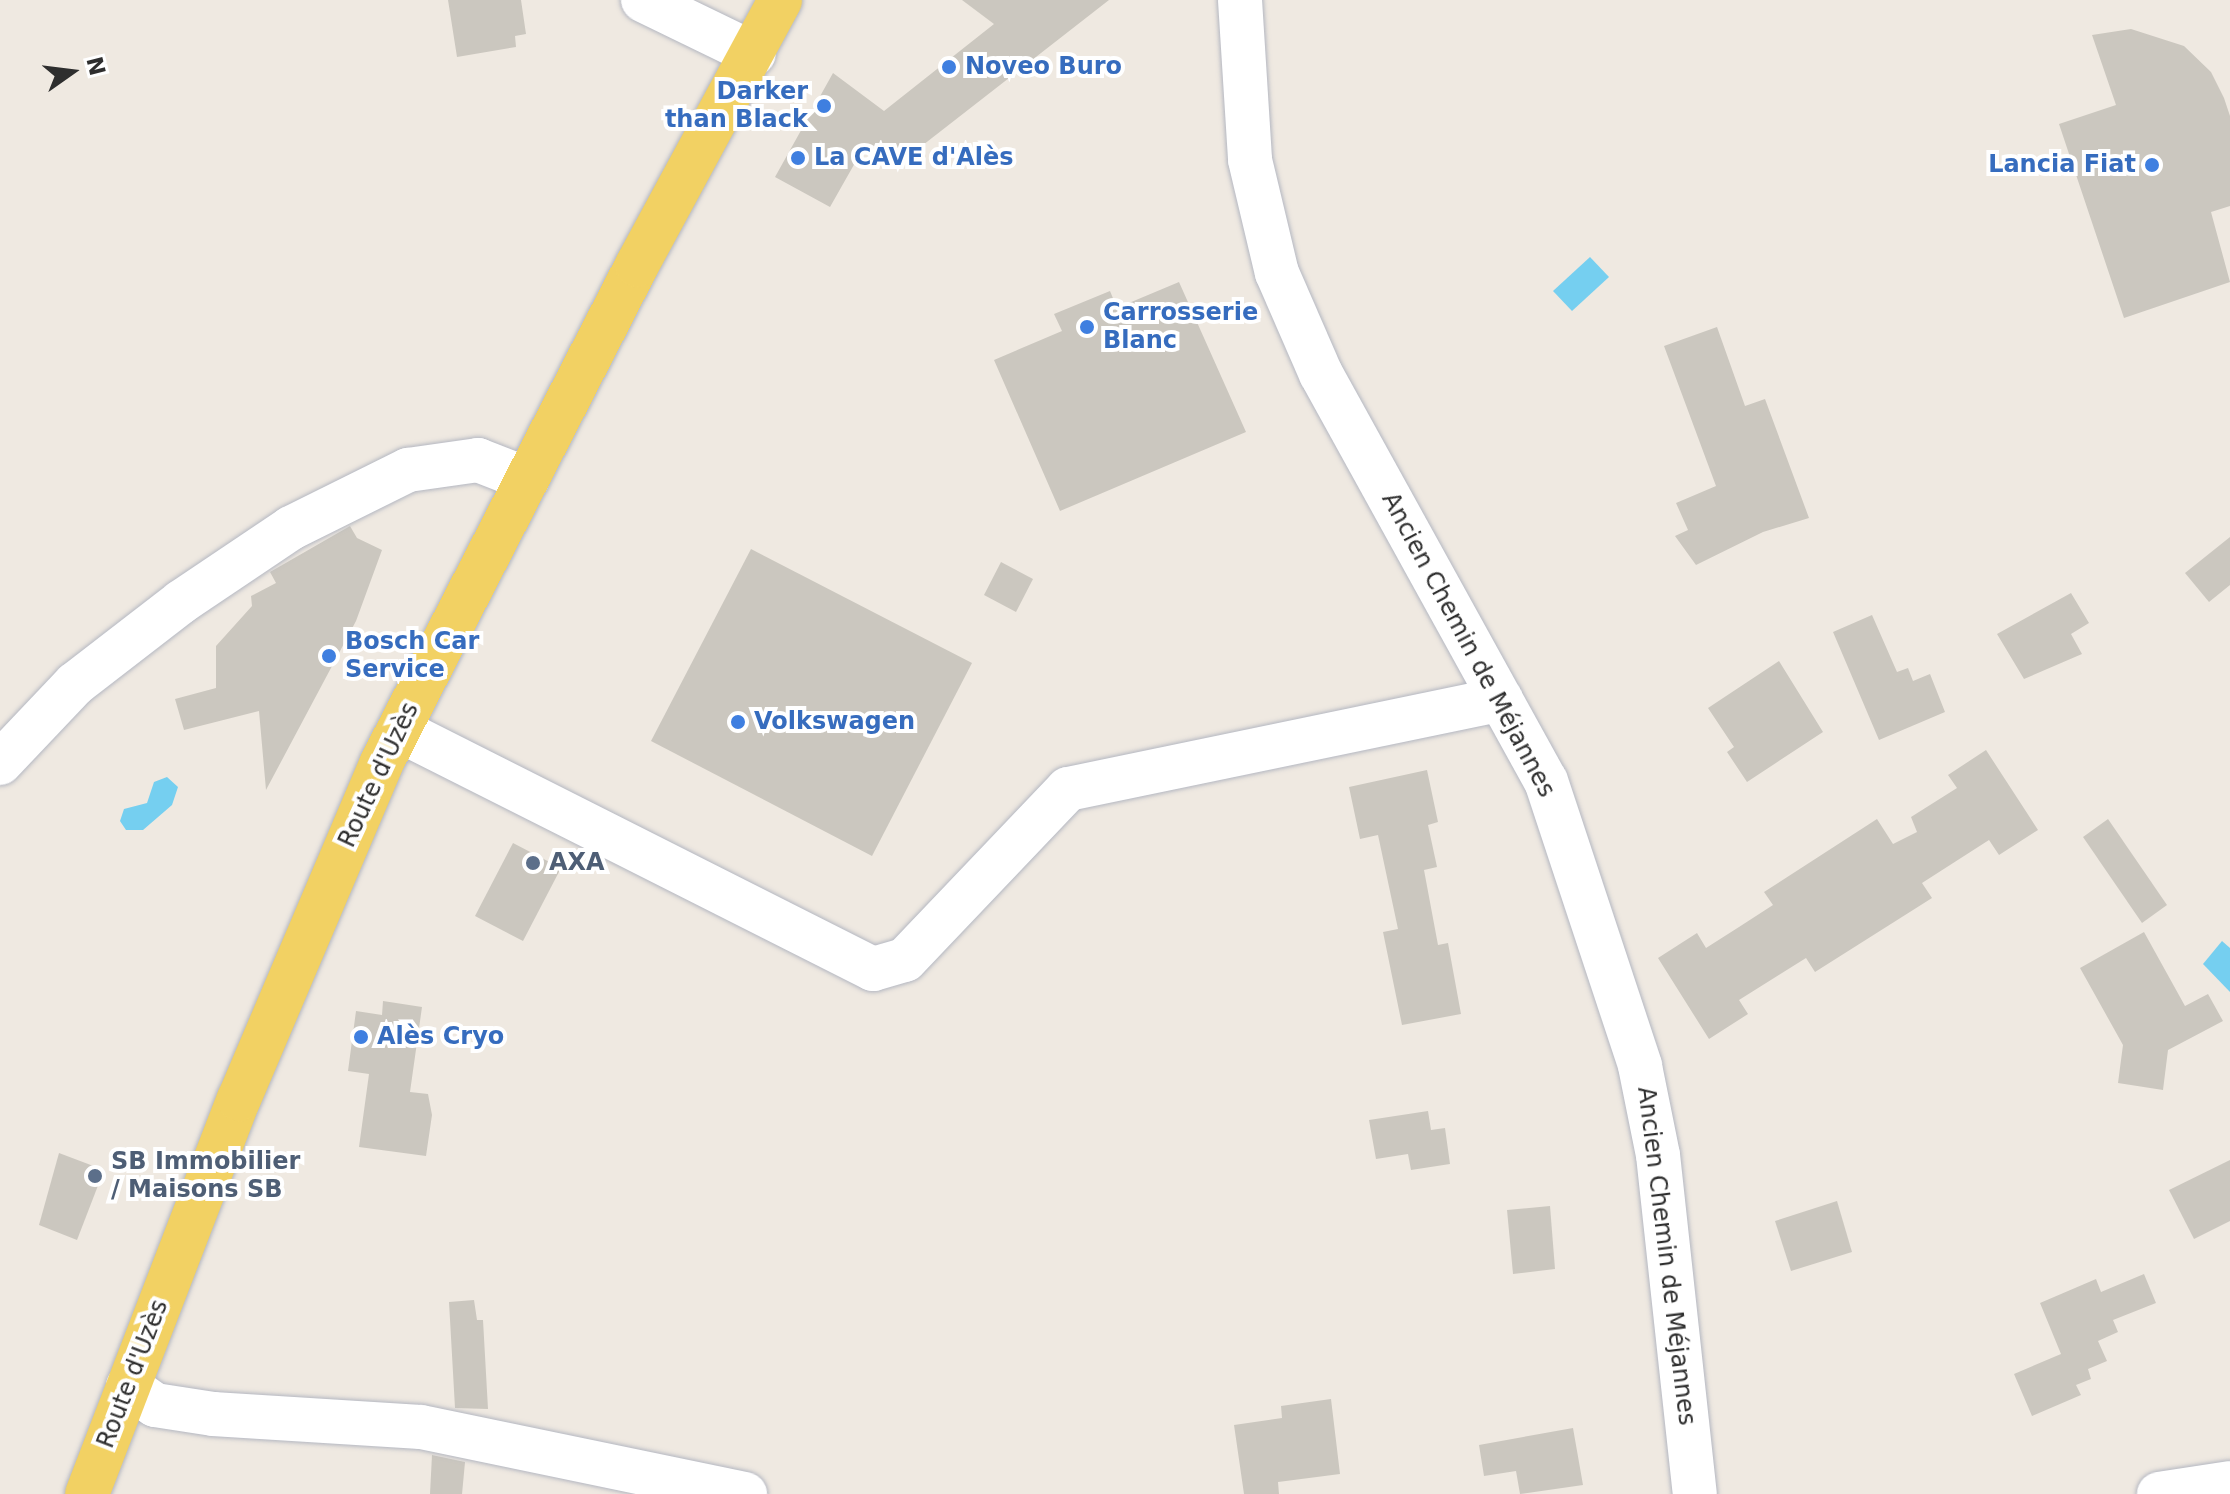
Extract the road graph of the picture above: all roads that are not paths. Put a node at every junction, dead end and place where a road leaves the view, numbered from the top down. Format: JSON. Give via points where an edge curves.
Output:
{"nodes":[{"id":1,"x":643,"y":0,"type":"edge"},
{"id":2,"x":780,"y":0,"type":"edge"},
{"id":3,"x":1240,"y":0,"type":"edge"},
{"id":4,"x":754,"y":54,"type":"junction"},
{"id":5,"x":527,"y":479,"type":"junction"},
{"id":6,"x":1501,"y":699,"type":"junction"},
{"id":7,"x":399,"y":730,"type":"junction"},
{"id":8,"x":0,"y":763,"type":"edge"},
{"id":9,"x":128,"y":1386,"type":"junction"},
{"id":10,"x":2230,"y":1483,"type":"edge"},
{"id":11,"x":87,"y":1494,"type":"edge"},
{"id":12,"x":745,"y":1494,"type":"edge"},
{"id":13,"x":1695,"y":1494,"type":"edge"},
{"id":14,"x":2159,"y":1494,"type":"edge"}],
"edges":[{"from":1,"to":4,"type":"street"},
{"from":2,"to":4,"type":"main road","name":"Route d'Uzès"},
{"from":3,"to":6,"type":"street","name":"Ancien Chemin de Méjannes","via":[[1250,160],[1277,273],[1321,374]]},
{"from":4,"to":5,"type":"main road","name":"Route d'Uzès"},
{"from":5,"to":7,"type":"main road","name":"Route d'Uzès"},
{"from":5,"to":8,"type":"street","via":[[478,460],[408,470],[291,528],[181,602],[75,684]]},
{"from":6,"to":7,"type":"street","via":[[1068,789],[905,960],[873,969]]},
{"from":6,"to":13,"type":"street","name":"Ancien Chemin de Méjannes","via":[[1546,781],[1640,1066],[1658,1155]]},
{"from":7,"to":9,"type":"main road","name":"Route d'Uzès","via":[[245,1085]]},
{"from":9,"to":11,"type":"main road","name":"Route d'Uzès"},
{"from":9,"to":12,"type":"street","via":[[155,1405],[213,1414],[421,1427]]},
{"from":10,"to":14,"type":"street"}]}
